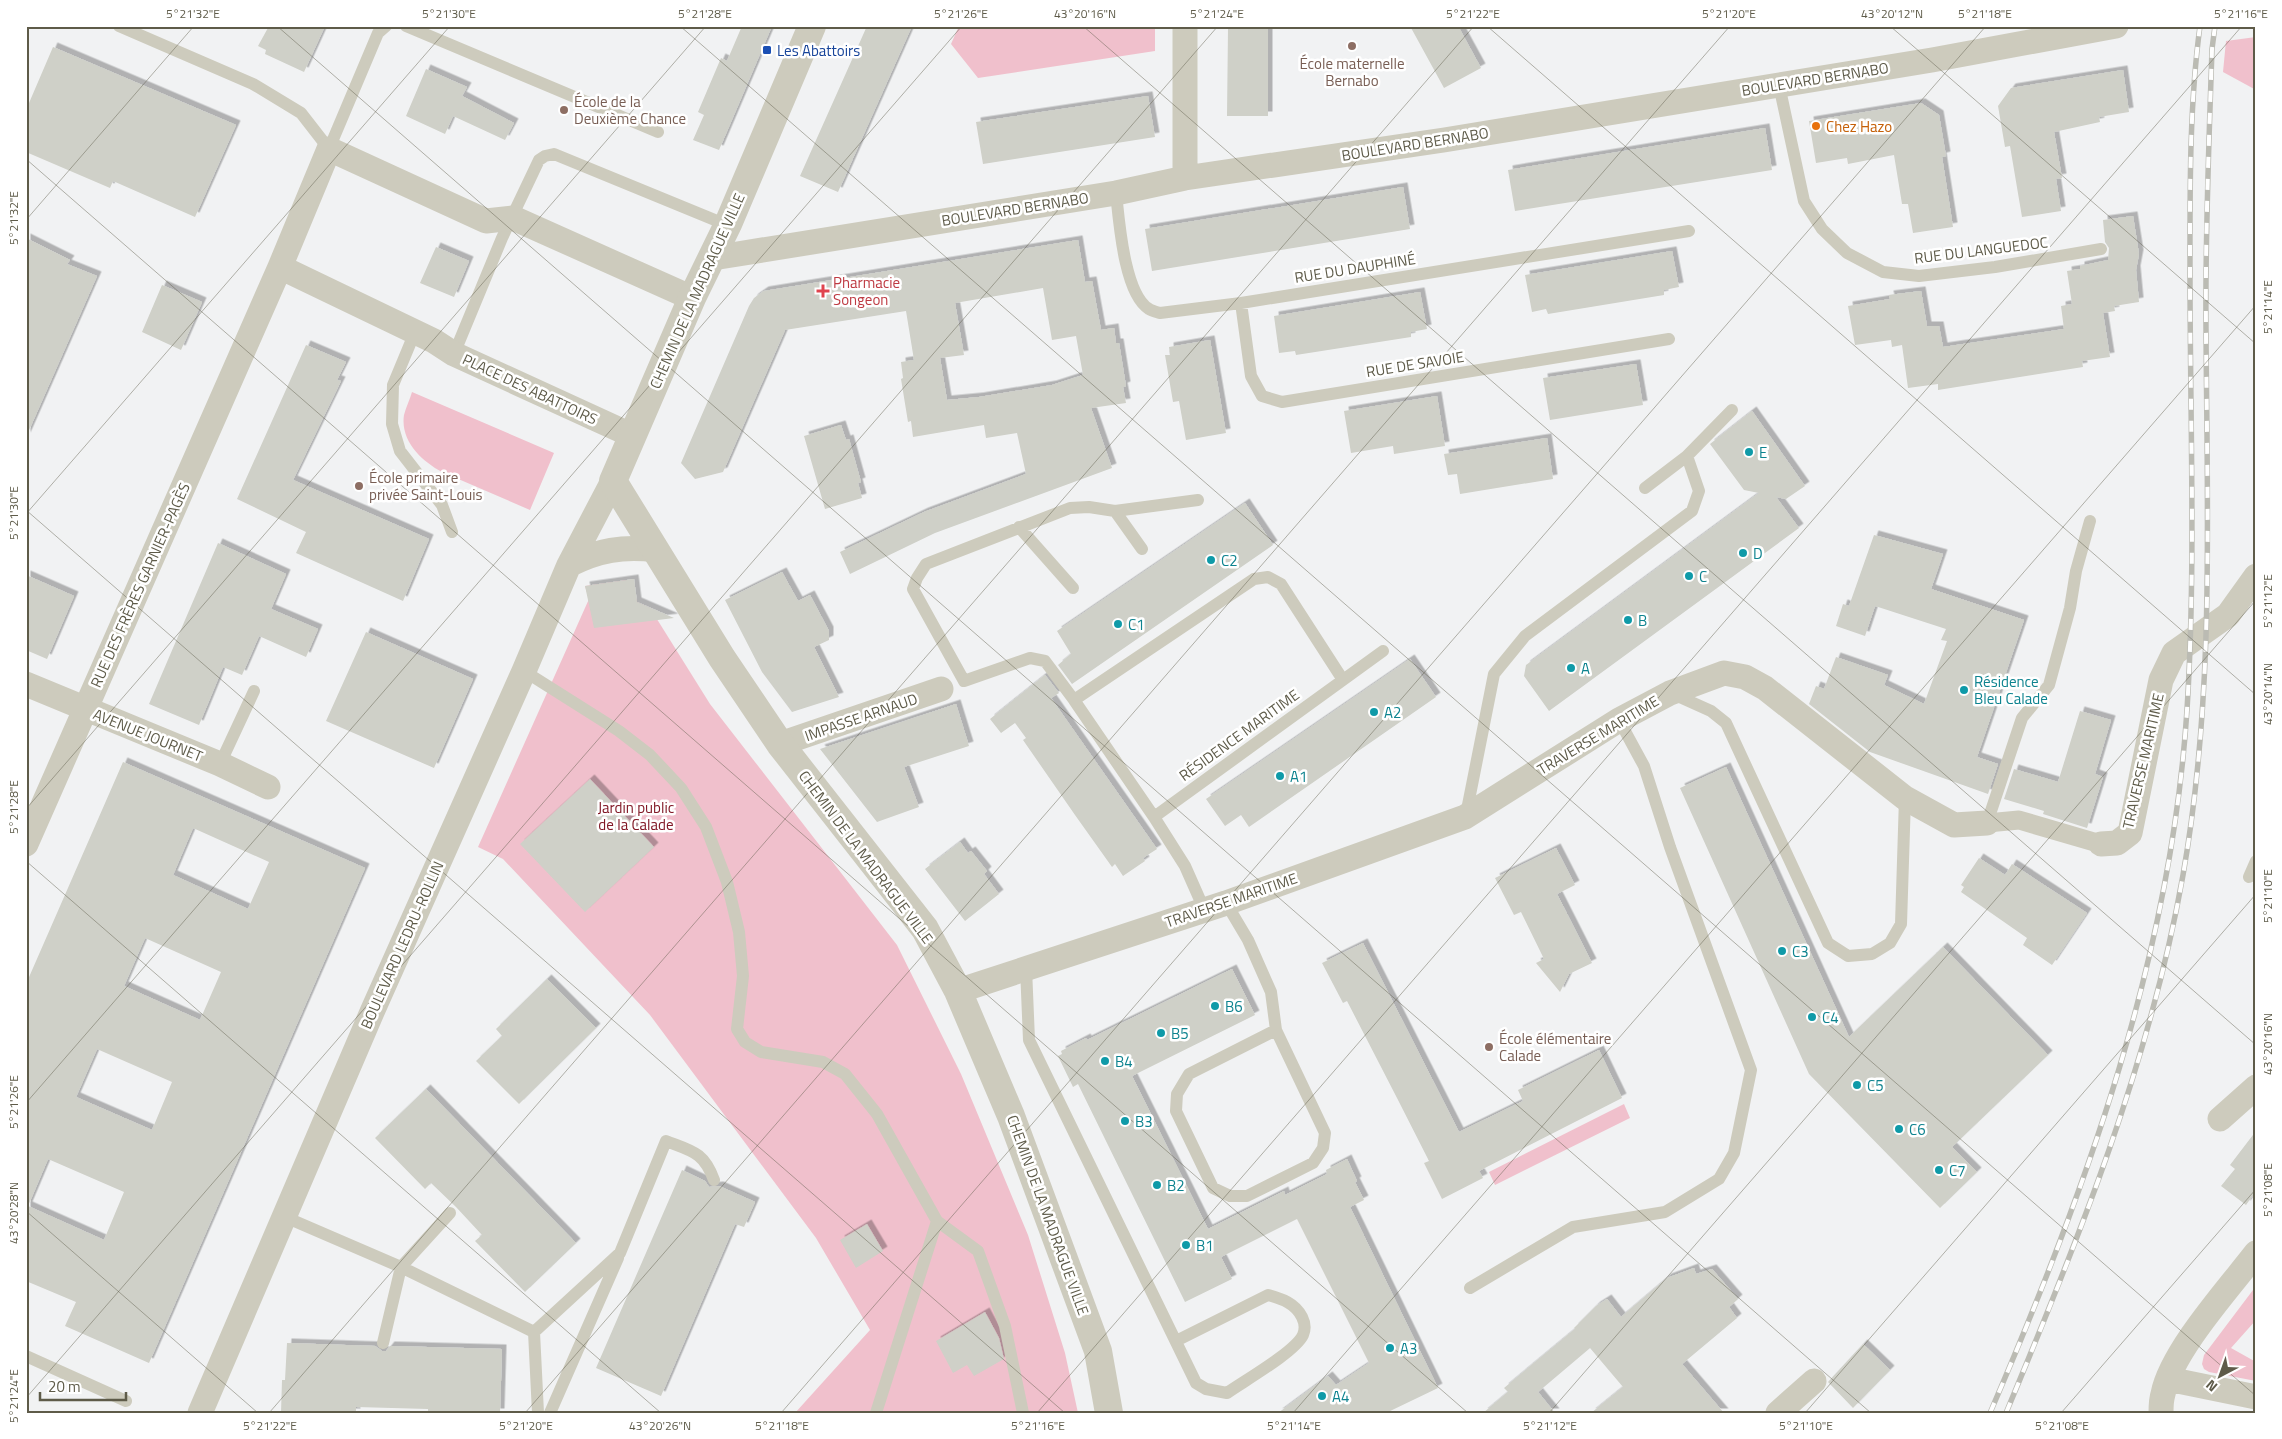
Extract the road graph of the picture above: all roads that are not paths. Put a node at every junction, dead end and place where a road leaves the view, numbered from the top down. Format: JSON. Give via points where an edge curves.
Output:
{"nodes":[{"id":1,"x":119,"y":26,"type":"edge"},
{"id":2,"x":386,"y":26,"type":"edge"},
{"id":3,"x":406,"y":26,"type":"edge"},
{"id":4,"x":812,"y":26,"type":"edge"},
{"id":5,"x":1185,"y":26,"type":"edge"},
{"id":6,"x":2116,"y":26,"type":"edge"},
{"id":7,"x":143,"y":31,"type":"edge"},
{"id":8,"x":1779,"y":85,"type":"junction"},
{"id":9,"x":658,"y":132,"type":"dead end"},
{"id":10,"x":328,"y":149,"type":"junction"},
{"id":11,"x":1185,"y":178,"type":"junction"},
{"id":12,"x":1116,"y":193,"type":"junction"},
{"id":13,"x":513,"y":218,"type":"junction"},
{"id":14,"x":727,"y":226,"type":"junction"},
{"id":15,"x":1689,"y":231,"type":"dead end"},
{"id":16,"x":2101,"y":249,"type":"dead end"},
{"id":17,"x":713,"y":258,"type":"junction"},
{"id":18,"x":280,"y":267,"type":"junction"},
{"id":19,"x":692,"y":298,"type":"junction"},
{"id":20,"x":1241,"y":303,"type":"junction"},
{"id":21,"x":415,"y":332,"type":"junction"},
{"id":22,"x":1669,"y":339,"type":"dead end"},
{"id":23,"x":454,"y":354,"type":"junction"},
{"id":24,"x":1732,"y":410,"type":"dead end"},
{"id":25,"x":632,"y":435,"type":"junction"},
{"id":26,"x":1687,"y":456,"type":"junction"},
{"id":27,"x":612,"y":481,"type":"junction"},
{"id":28,"x":1645,"y":488,"type":"dead end"},
{"id":29,"x":1198,"y":500,"type":"dead end"},
{"id":30,"x":1115,"y":511,"type":"junction"},
{"id":31,"x":2090,"y":521,"type":"dead end"},
{"id":32,"x":1018,"y":527,"type":"junction"},
{"id":33,"x":452,"y":532,"type":"dead end"},
{"id":34,"x":1142,"y":549,"type":"dead end"},
{"id":35,"x":656,"y":550,"type":"junction"},
{"id":36,"x":569,"y":565,"type":"junction"},
{"id":37,"x":2256,"y":576,"type":"edge"},
{"id":38,"x":1073,"y":588,"type":"dead end"},
{"id":39,"x":1383,"y":651,"type":"dead end"},
{"id":40,"x":524,"y":671,"type":"junction"},
{"id":41,"x":1344,"y":680,"type":"junction"},
{"id":42,"x":26,"y":684,"type":"edge"},
{"id":43,"x":953,"y":685,"type":"junction"},
{"id":44,"x":254,"y":692,"type":"dead end"},
{"id":45,"x":1670,"y":693,"type":"junction"},
{"id":46,"x":1074,"y":700,"type":"junction"},
{"id":47,"x":85,"y":709,"type":"junction"},
{"id":48,"x":1619,"y":720,"type":"junction"},
{"id":49,"x":780,"y":744,"type":"junction"},
{"id":50,"x":220,"y":764,"type":"junction"},
{"id":51,"x":268,"y":787,"type":"dead end"},
{"id":52,"x":1905,"y":798,"type":"junction"},
{"id":53,"x":1154,"y":817,"type":"junction"},
{"id":54,"x":1465,"y":817,"type":"junction"},
{"id":55,"x":1987,"y":823,"type":"junction"},
{"id":56,"x":26,"y":844,"type":"edge"},
{"id":57,"x":2101,"y":844,"type":"joint"},
{"id":58,"x":2256,"y":861,"type":"edge"},
{"id":59,"x":2249,"y":877,"type":"dead end"},
{"id":60,"x":1215,"y":906,"type":"junction"},
{"id":61,"x":1026,"y":968,"type":"junction"},
{"id":62,"x":958,"y":991,"type":"junction"},
{"id":63,"x":1276,"y":1030,"type":"junction"},
{"id":64,"x":2256,"y":1087,"type":"edge"},
{"id":65,"x":2220,"y":1119,"type":"dead end"},
{"id":66,"x":714,"y":1180,"type":"dead end"},
{"id":67,"x":450,"y":1213,"type":"dead end"},
{"id":68,"x":285,"y":1216,"type":"junction"},
{"id":69,"x":937,"y":1221,"type":"junction"},
{"id":70,"x":620,"y":1253,"type":"junction"},
{"id":71,"x":2256,"y":1253,"type":"edge"},
{"id":72,"x":401,"y":1267,"type":"junction"},
{"id":73,"x":1470,"y":1288,"type":"dead end"},
{"id":74,"x":534,"y":1332,"type":"junction"},
{"id":75,"x":1176,"y":1341,"type":"junction"},
{"id":76,"x":384,"y":1343,"type":"dead end"},
{"id":77,"x":26,"y":1356,"type":"edge"},
{"id":78,"x":2168,"y":1379,"type":"junction"},
{"id":79,"x":1814,"y":1381,"type":"dead end"},
{"id":80,"x":2256,"y":1397,"type":"edge"},
{"id":81,"x":126,"y":1401,"type":"dead end"},
{"id":82,"x":200,"y":1413,"type":"edge"},
{"id":83,"x":538,"y":1413,"type":"edge"},
{"id":84,"x":550,"y":1413,"type":"edge"},
{"id":85,"x":876,"y":1413,"type":"edge"},
{"id":86,"x":1023,"y":1413,"type":"edge"},
{"id":87,"x":1109,"y":1413,"type":"edge"},
{"id":88,"x":1778,"y":1413,"type":"edge"},
{"id":89,"x":2161,"y":1413,"type":"edge"}],
"edges":[{"from":1,"to":7,"type":"lane"},
{"from":2,"to":10,"type":"lane","via":[[378,33]]},
{"from":3,"to":9,"type":"lane"},
{"from":4,"to":14,"type":"street","name":"CHEMIN DE LA MADRAGUE VILLE"},
{"from":5,"to":11,"type":"street"},
{"from":6,"to":8,"type":"street","name":"BOULEVARD BERNABO"},
{"from":7,"to":10,"type":"lane","via":[[253,84],[301,113]]},
{"from":8,"to":11,"type":"street","name":"BOULEVARD BERNABO","via":[[1444,140]]},
{"from":8,"to":16,"type":"lane","name":"RUE DU LANGUEDOC","via":[[1804,201],[1822,229],[1847,253],[1882,272],[1919,276]]},
{"from":10,"to":13,"type":"street","via":[[486,221]]},
{"from":10,"to":18,"type":"street","name":"RUE DES FRÈRES GARNIER-PAGÈS"},
{"from":11,"to":12,"type":"street","name":"BOULEVARD BERNABO"},
{"from":12,"to":17,"type":"street","name":"BOULEVARD BERNABO"},
{"from":12,"to":20,"type":"lane","name":"RUE DU DAUPHINÉ","via":[[1127,268],[1135,291],[1148,308],[1160,313]]},
{"from":13,"to":14,"type":"lane","name":"PLACE DES ABATTOIRS","via":[[539,160],[554,154]]},
{"from":13,"to":19,"type":"street"},
{"from":13,"to":23,"type":"lane","name":"PLACE DES ABATTOIRS"},
{"from":14,"to":17,"type":"street","name":"CHEMIN DE LA MADRAGUE VILLE"},
{"from":15,"to":20,"type":"lane","name":"RUE DU DAUPHINÉ"},
{"from":17,"to":19,"type":"street","name":"CHEMIN DE LA MADRAGUE VILLE"},
{"from":18,"to":21,"type":"street"},
{"from":18,"to":47,"type":"street","name":"RUE DES FRÈRES GARNIER-PAGÈS"},
{"from":19,"to":25,"type":"street","name":"CHEMIN DE LA MADRAGUE VILLE"},
{"from":20,"to":22,"type":"lane","name":"RUE DE SAVOIE","via":[[1251,376],[1262,396],[1282,402]]},
{"from":21,"to":23,"type":"street"},
{"from":21,"to":33,"type":"lane","via":[[393,385],[392,424],[400,451],[442,505]]},
{"from":23,"to":25,"type":"street","name":"PLACE DES ABATTOIRS"},
{"from":24,"to":26,"type":"lane"},
{"from":25,"to":27,"type":"street","name":"CHEMIN DE LA MADRAGUE VILLE"},
{"from":26,"to":28,"type":"lane"},
{"from":26,"to":54,"type":"lane","via":[[1699,491],[1692,511],[1525,636],[1494,674]]},
{"from":27,"to":35,"type":"street","name":"CHEMIN DE LA MADRAGUE VILLE"},
{"from":27,"to":36,"type":"street","name":"BOULEVARD LEDRU-ROLLIN"},
{"from":29,"to":30,"type":"lane"},
{"from":30,"to":32,"type":"lane","via":[[1070,508]]},
{"from":30,"to":34,"type":"lane"},
{"from":31,"to":55,"type":"lane","via":[[2049,685],[2022,718]]},
{"from":32,"to":38,"type":"lane"},
{"from":32,"to":43,"type":"lane","via":[[926,564],[917,578],[913,589]]},
{"from":35,"to":36,"type":"street","via":[[629,547],[588,555]]},
{"from":35,"to":49,"type":"street","name":"CHEMIN DE LA MADRAGUE VILLE","via":[[722,658]]},
{"from":36,"to":40,"type":"street","name":"BOULEVARD LEDRU-ROLLIN"},
{"from":37,"to":57,"type":"street","name":"TRAVERSE MARITIME","via":[[2228,615],[2174,653],[2161,680],[2130,833],[2117,843]]},
{"from":39,"to":41,"type":"lane","name":"RÉSIDENCE MARITIME"},
{"from":40,"to":68,"type":"street","name":"BOULEVARD LEDRU-ROLLIN"},
{"from":40,"to":69,"type":"lane","via":[[619,731],[650,755],[681,788],[706,827],[727,882],[737,923],[742,976],[737,1029],[744,1042],[761,1052],[823,1062],[845,1074],[877,1114]]},
{"from":41,"to":46,"type":"lane","via":[[1281,584],[1268,577],[1254,579]]},
{"from":41,"to":53,"type":"lane","name":"RÉSIDENCE MARITIME"},
{"from":42,"to":47,"type":"street","name":"AVENUE JOURNET"},
{"from":43,"to":46,"type":"lane","via":[[1030,658],[1044,661]]},
{"from":43,"to":49,"type":"street","name":"IMPASSE ARNAUD"},
{"from":44,"to":50,"type":"lane"},
{"from":45,"to":48,"type":"street","name":"TRAVERSE MARITIME"},
{"from":45,"to":52,"type":"street","name":"TRAVERSE MARITIME","via":[[1724,673],[1745,677],[1765,688]]},
{"from":45,"to":52,"type":"lane","via":[[1711,711],[1726,724],[1828,943],[1848,956],[1872,954],[1890,943],[1901,924]]},
{"from":46,"to":53,"type":"lane"},
{"from":47,"to":50,"type":"street","name":"AVENUE JOURNET"},
{"from":47,"to":56,"type":"street","name":"RUE DES FRÈRES GARNIER-PAGÈS"},
{"from":48,"to":54,"type":"street","name":"TRAVERSE MARITIME"},
{"from":48,"to":73,"type":"lane","via":[[1644,766],[1751,1070],[1734,1154],[1719,1179],[1665,1212],[1573,1228]]},
{"from":49,"to":62,"type":"street","name":"CHEMIN DE LA MADRAGUE VILLE","via":[[925,929]]},
{"from":50,"to":51,"type":"street","name":"AVENUE JOURNET"},
{"from":52,"to":55,"type":"street","name":"TRAVERSE MARITIME","via":[[1954,825]]},
{"from":53,"to":60,"type":"lane"},
{"from":54,"to":60,"type":"street","name":"TRAVERSE MARITIME"},
{"from":55,"to":57,"type":"street","name":"TRAVERSE MARITIME","via":[[2019,820]]},
{"from":58,"to":59,"type":"lane"},
{"from":60,"to":61,"type":"street","name":"TRAVERSE MARITIME"},
{"from":60,"to":63,"type":"lane","via":[[1248,940],[1272,992]]},
{"from":61,"to":62,"type":"street","name":"TRAVERSE MARITIME"},
{"from":61,"to":75,"type":"lane","via":[[1029,1040]]},
{"from":62,"to":87,"type":"street","name":"CHEMIN DE LA MADRAGUE VILLE","via":[[1011,1116],[1098,1351]]},
{"from":63,"to":63,"type":"lane","via":[[1189,1074],[1177,1094],[1176,1111],[1213,1188],[1230,1196],[1247,1196],[1288,1175],[1313,1162],[1323,1148],[1324,1133]]},
{"from":64,"to":65,"type":"street"},
{"from":66,"to":70,"type":"lane","via":[[709,1165],[698,1153],[666,1141]]},
{"from":67,"to":72,"type":"lane"},
{"from":68,"to":72,"type":"lane"},
{"from":68,"to":82,"type":"street","name":"BOULEVARD LEDRU-ROLLIN"},
{"from":69,"to":85,"type":"lane"},
{"from":69,"to":86,"type":"lane","via":[[978,1250],[1005,1326]]},
{"from":70,"to":74,"type":"lane"},
{"from":70,"to":84,"type":"lane"},
{"from":71,"to":78,"type":"street","via":[[2184,1348]]},
{"from":72,"to":74,"type":"lane"},
{"from":72,"to":76,"type":"lane"},
{"from":74,"to":83,"type":"lane"},
{"from":75,"to":75,"type":"lane","via":[[1196,1382],[1206,1389],[1227,1392],[1294,1346],[1303,1335],[1305,1325],[1298,1309],[1285,1300],[1268,1295]]},
{"from":77,"to":81,"type":"lane"},
{"from":78,"to":80,"type":"street"},
{"from":78,"to":89,"type":"street"},
{"from":79,"to":88,"type":"street"}]}
